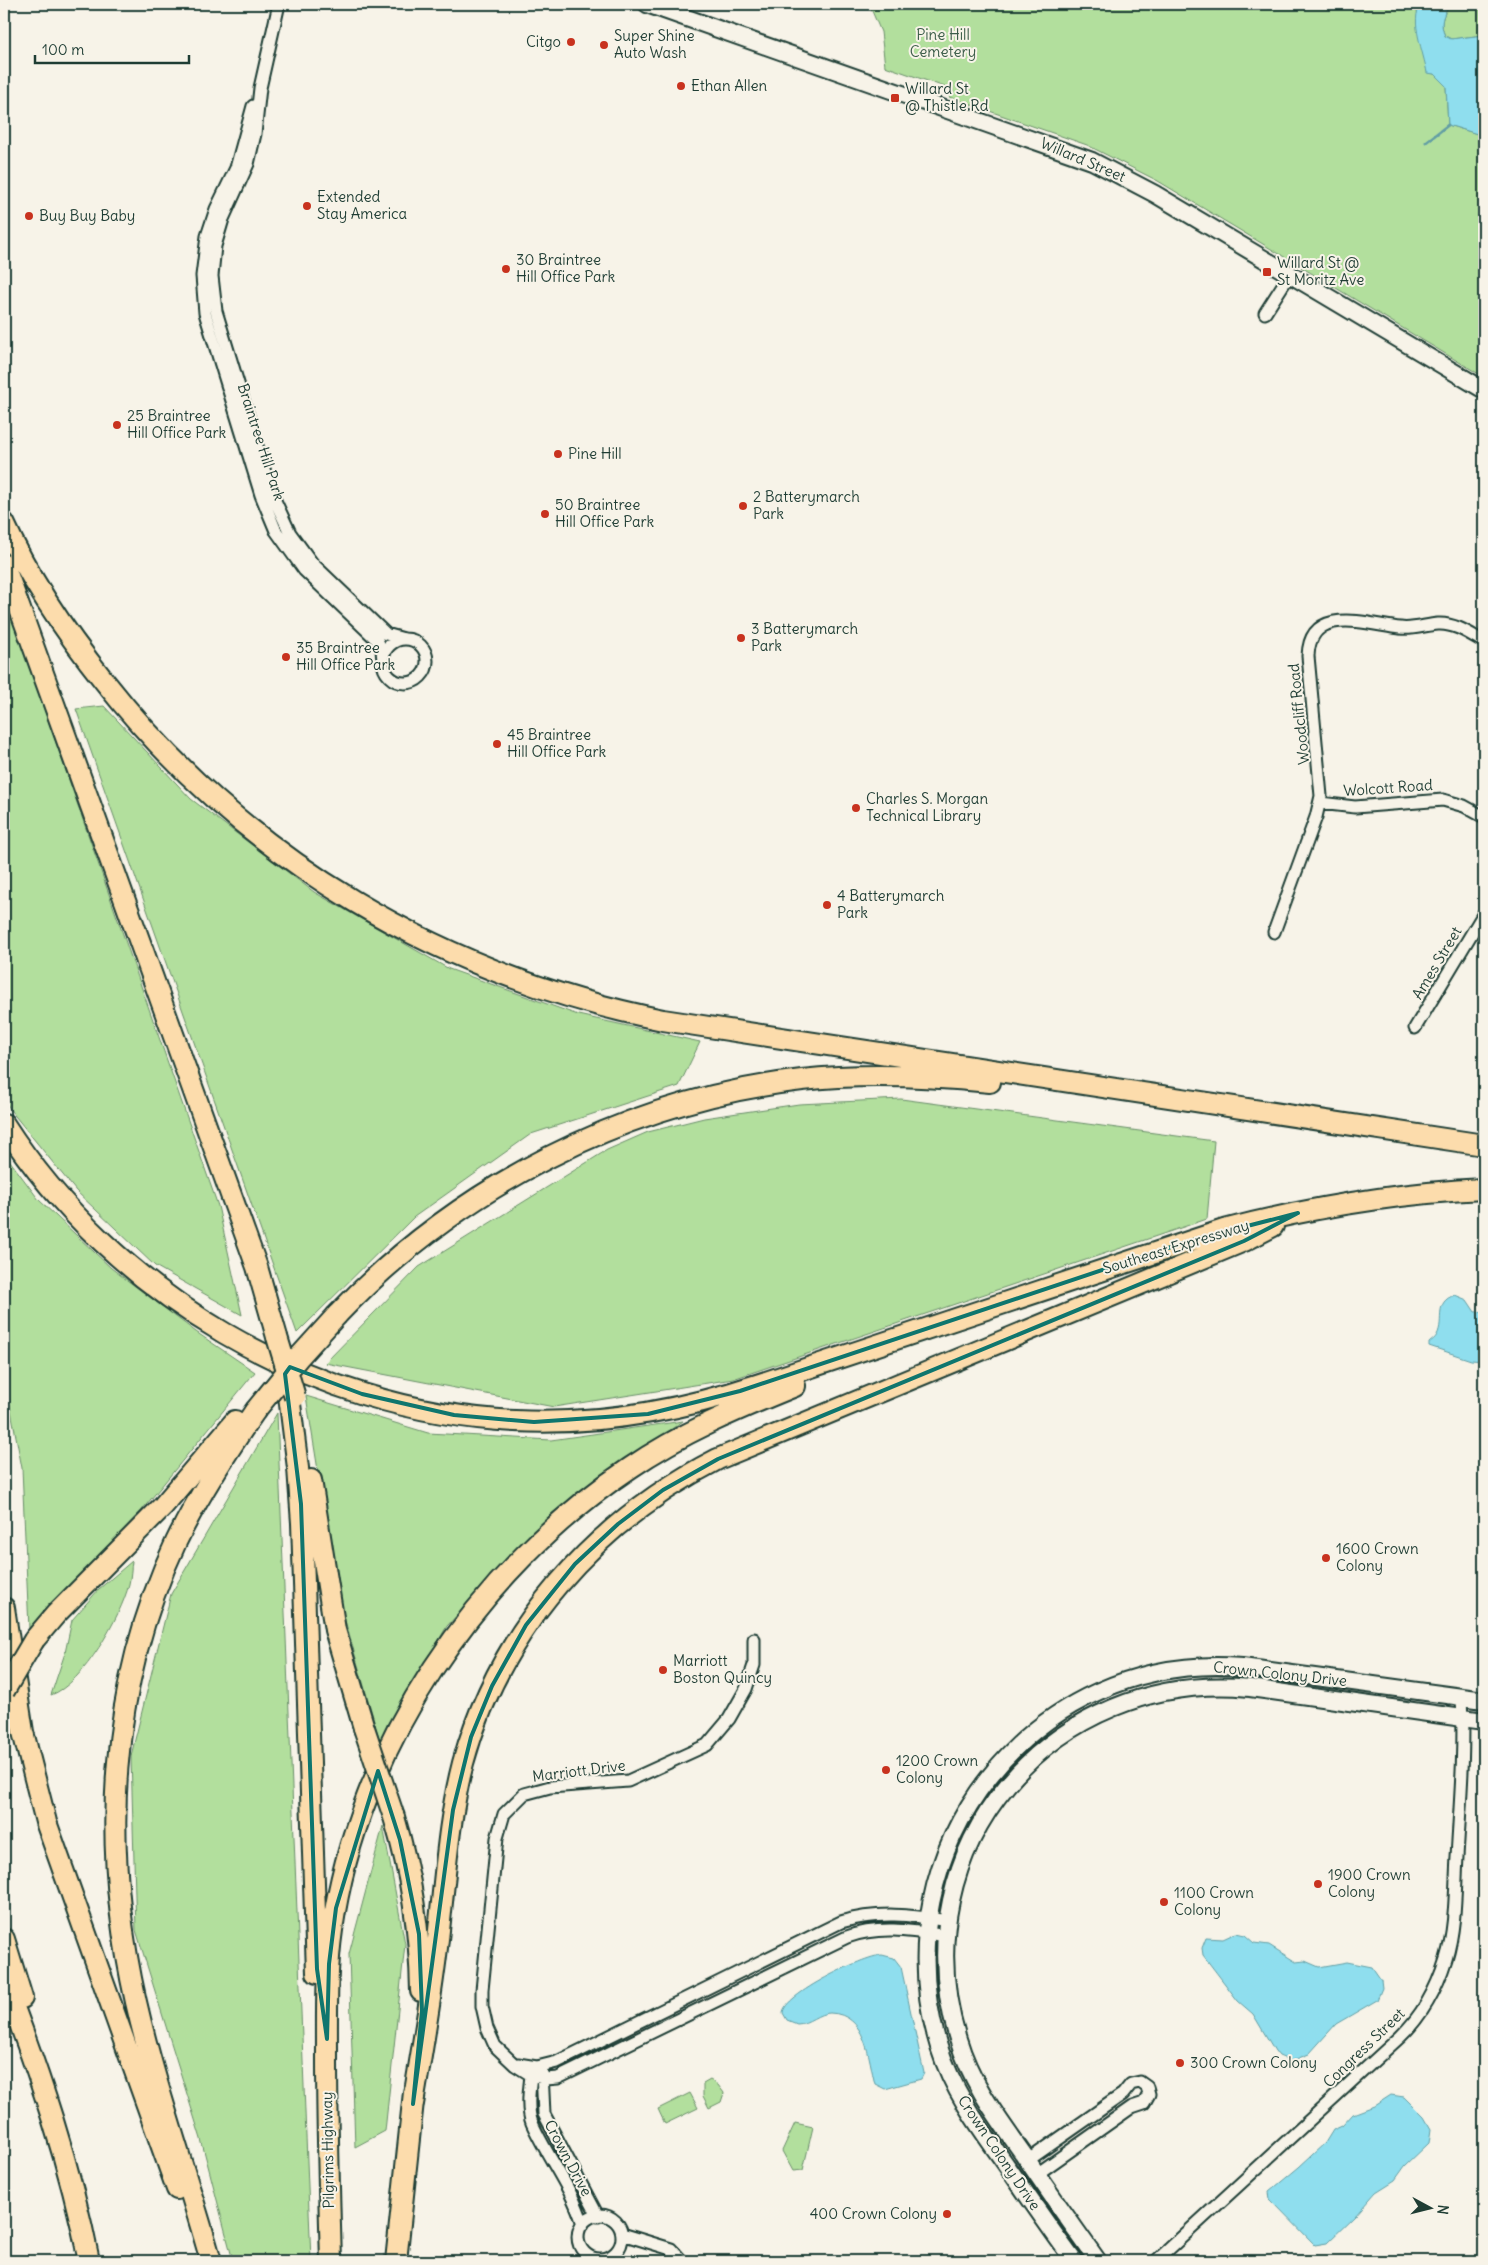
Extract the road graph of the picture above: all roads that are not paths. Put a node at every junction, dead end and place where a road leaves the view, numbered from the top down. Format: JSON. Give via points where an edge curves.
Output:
{"nodes":[{"id":1,"x":279,"y":4,"type":"edge"},
{"id":2,"x":647,"y":4,"type":"edge"},
{"id":3,"x":227,"y":198,"type":"junction"},
{"id":4,"x":1290,"y":274,"type":"junction"},
{"id":5,"x":1265,"y":313,"type":"dead end"},
{"id":6,"x":1484,"y":390,"type":"edge"},
{"id":7,"x":4,"y":523,"type":"edge"},
{"id":8,"x":4,"y":564,"type":"edge"},
{"id":9,"x":404,"y":639,"type":"junction"},
{"id":10,"x":1484,"y":642,"type":"edge"},
{"id":11,"x":383,"y":661,"type":"junction"},
{"id":12,"x":1320,"y":803,"type":"junction"},
{"id":13,"x":1484,"y":817,"type":"edge"},
{"id":14,"x":1484,"y":913,"type":"edge"},
{"id":15,"x":1274,"y":932,"type":"dead end"},
{"id":16,"x":1415,"y":1028,"type":"dead end"},
{"id":17,"x":1122,"y":1090,"type":"junction"},
{"id":18,"x":4,"y":1124,"type":"edge"},
{"id":19,"x":1484,"y":1145,"type":"edge"},
{"id":20,"x":1484,"y":1189,"type":"edge"},
{"id":21,"x":1298,"y":1213,"type":"junction"},
{"id":22,"x":877,"y":1345,"type":"junction"},
{"id":23,"x":292,"y":1397,"type":"junction"},
{"id":24,"x":251,"y":1408,"type":"junction"},
{"id":25,"x":4,"y":1608,"type":"edge"},
{"id":26,"x":754,"y":1639,"type":"dead end"},
{"id":27,"x":4,"y":1691,"type":"edge"},
{"id":28,"x":1462,"y":1697,"type":"junction"},
{"id":29,"x":1484,"y":1700,"type":"edge"},
{"id":30,"x":1463,"y":1718,"type":"junction"},
{"id":31,"x":1484,"y":1721,"type":"edge"},
{"id":32,"x":927,"y":1925,"type":"junction"},
{"id":33,"x":947,"y":1928,"type":"junction"},
{"id":34,"x":4,"y":1939,"type":"edge"},
{"id":35,"x":4,"y":1981,"type":"edge"},
{"id":36,"x":327,"y":2039,"type":"junction"},
{"id":37,"x":537,"y":2071,"type":"junction"},
{"id":38,"x":1128,"y":2087,"type":"junction"},
{"id":39,"x":49,"y":2104,"type":"junction"},
{"id":40,"x":413,"y":2104,"type":"junction"},
{"id":41,"x":1140,"y":2104,"type":"junction"},
{"id":42,"x":1028,"y":2161,"type":"junction"},
{"id":43,"x":1037,"y":2174,"type":"junction"},
{"id":44,"x":598,"y":2216,"type":"junction"},
{"id":45,"x":583,"y":2224,"type":"junction"},
{"id":46,"x":622,"y":2234,"type":"junction"},
{"id":47,"x":586,"y":2258,"type":"edge"},
{"id":48,"x":89,"y":2261,"type":"edge"},
{"id":49,"x":209,"y":2261,"type":"edge"},
{"id":50,"x":331,"y":2261,"type":"edge"},
{"id":51,"x":398,"y":2261,"type":"edge"},
{"id":52,"x":682,"y":2261,"type":"edge"},
{"id":53,"x":1074,"y":2261,"type":"edge"},
{"id":54,"x":1098,"y":2261,"type":"edge"},
{"id":55,"x":1156,"y":2261,"type":"edge"}],
"edges":[{"from":1,"to":3,"type":"street","via":[[260,88],[248,164]]},
{"from":2,"to":4,"type":"street","name":"Willard Street","via":[[1092,161],[1155,194]]},
{"from":3,"to":9,"type":"street","name":"Braintree Hill Park","via":[[212,276],[214,302],[222,337],[278,510],[294,541],[317,569],[386,634]]},
{"from":3,"to":11,"type":"street","name":"Braintree Hill Park","via":[[210,223],[202,276],[204,304],[212,340],[263,500],[276,531],[291,554],[377,640]]},
{"from":4,"to":5,"type":"street"},
{"from":4,"to":6,"type":"street","name":"Willard Street"},
{"from":7,"to":17,"type":"highway","via":[[29,573],[68,634],[125,708],[176,762],[231,813],[290,859],[351,900],[417,936],[511,978],[627,1012]]},
{"from":8,"to":23,"type":"highway","bridge":true,"via":[[257,1266]]},
{"from":9,"to":11,"type":"street","via":[[388,648]]},
{"from":9,"to":11,"type":"street","name":"Braintree Hill Park","via":[[415,642],[424,651],[426,666],[420,676],[407,682],[396,681],[386,672]]},
{"from":10,"to":12,"type":"street","name":"Woodcliff Road","via":[[1460,628],[1444,624],[1402,629],[1345,620],[1317,632],[1308,656],[1321,782]]},
{"from":12,"to":13,"type":"street","name":"Wolcott Road","via":[[1366,807],[1442,800],[1464,806]]},
{"from":12,"to":15,"type":"street","name":"Woodcliff Road"},
{"from":14,"to":16,"type":"street","name":"Ames Street"},
{"from":17,"to":19,"type":"highway"},
{"from":17,"to":24,"type":"highway","bridge":true,"via":[[1050,1089],[958,1079],[865,1076],[784,1082],[690,1102],[601,1133],[508,1180],[421,1239],[337,1315]]},
{"from":18,"to":22,"type":"highway","via":[[52,1188],[90,1230],[139,1274],[177,1302],[274,1360],[335,1385],[398,1404],[454,1415],[515,1421],[573,1421],[638,1415],[685,1407]]},
{"from":20,"to":21,"type":"highway","name":"Southeast Expressway","via":[[1408,1196]]},
{"from":21,"to":22,"type":"highway","name":"Southeast Expressway","via":[[1189,1241]]},
{"from":21,"to":40,"type":"highway","via":[[1244,1241],[718,1459],[654,1496],[585,1553],[543,1602],[519,1637],[492,1686],[472,1737],[453,1810],[435,1964]]},
{"from":22,"to":36,"type":"highway","via":[[816,1378],[713,1420],[631,1467],[586,1499],[543,1536],[503,1576],[467,1620],[406,1714],[359,1824],[340,1889],[333,1927]]},
{"from":23,"to":36,"type":"highway","via":[[302,1523],[317,1969]]},
{"from":23,"to":40,"type":"highway","bridge":true,"via":[[310,1477],[334,1630],[394,1817],[409,1876],[420,1954],[422,2011]]},
{"from":24,"to":27,"type":"highway","bridge":true,"via":[[159,1511],[56,1614],[34,1640]]},
{"from":24,"to":49,"type":"highway","via":[[177,1540],[154,1593],[128,1684],[115,1787],[116,1872],[132,1984]]},
{"from":25,"to":49,"type":"highway","via":[[23,1732],[46,1822],[188,2223]]},
{"from":26,"to":37,"type":"street","name":"Marriott Drive","via":[[754,1665],[742,1697],[724,1726],[704,1748],[628,1781],[534,1790],[519,1798],[504,1814],[497,1838],[482,2006],[491,2040],[510,2061]]},
{"from":28,"to":29,"type":"street","name":"Crown Colony Drive"},
{"from":28,"to":30,"type":"street","name":"Congress Street"},
{"from":28,"to":32,"type":"street","name":"Crown Colony Drive","via":[[1232,1666],[1175,1670],[1107,1687],[1072,1704],[1037,1728],[982,1785],[948,1845],[935,1884]]},
{"from":30,"to":31,"type":"street","name":"Crown Colony Drive"},
{"from":30,"to":33,"type":"street","name":"Crown Colony Drive","via":[[1222,1686],[1168,1691],[1115,1706],[1058,1738],[1029,1762],[1004,1790],[970,1845],[957,1880]]},
{"from":30,"to":55,"type":"street","name":"Congress Street","via":[[1451,1934],[1443,1968],[1427,2002],[1389,2048]]},
{"from":32,"to":33,"type":"street"},
{"from":32,"to":37,"type":"street","via":[[884,1914],[841,1922]]},
{"from":32,"to":53,"type":"street","name":"Crown Colony Drive","via":[[928,1997],[936,2037],[950,2076],[974,2119]]},
{"from":33,"to":42,"type":"street","name":"Crown Colony Drive","via":[[948,1994],[962,2050],[986,2100]]},
{"from":34,"to":39,"type":"highway"},
{"from":35,"to":39,"type":"highway"},
{"from":36,"to":50,"type":"highway","name":"Pilgrims Highway"},
{"from":37,"to":44,"type":"street","name":"Crown Drive","via":[[544,2114]]},
{"from":37,"to":45,"type":"street","name":"Crown Drive","via":[[530,2106],[532,2122],[559,2170]]},
{"from":38,"to":41,"type":"street","via":[[1128,2100]]},
{"from":38,"to":41,"type":"street","via":[[1136,2082],[1146,2085],[1148,2096]]},
{"from":38,"to":42,"type":"street","via":[[1123,2094]]},
{"from":39,"to":48,"type":"highway"},
{"from":40,"to":51,"type":"highway"},
{"from":41,"to":43,"type":"street"},
{"from":42,"to":43,"type":"street","name":"Crown Colony Drive"},
{"from":43,"to":54,"type":"street","name":"Crown Colony Drive"},
{"from":44,"to":45,"type":"street","name":"Crown Drive"},
{"from":44,"to":46,"type":"street","via":[[616,2222]]},
{"from":45,"to":47,"type":"street","name":"Crown Drive","via":[[579,2237]]},
{"from":46,"to":47,"type":"street","name":"Crown Drive","via":[[619,2248],[609,2257]]},
{"from":46,"to":52,"type":"street","via":[[671,2249]]}]}
